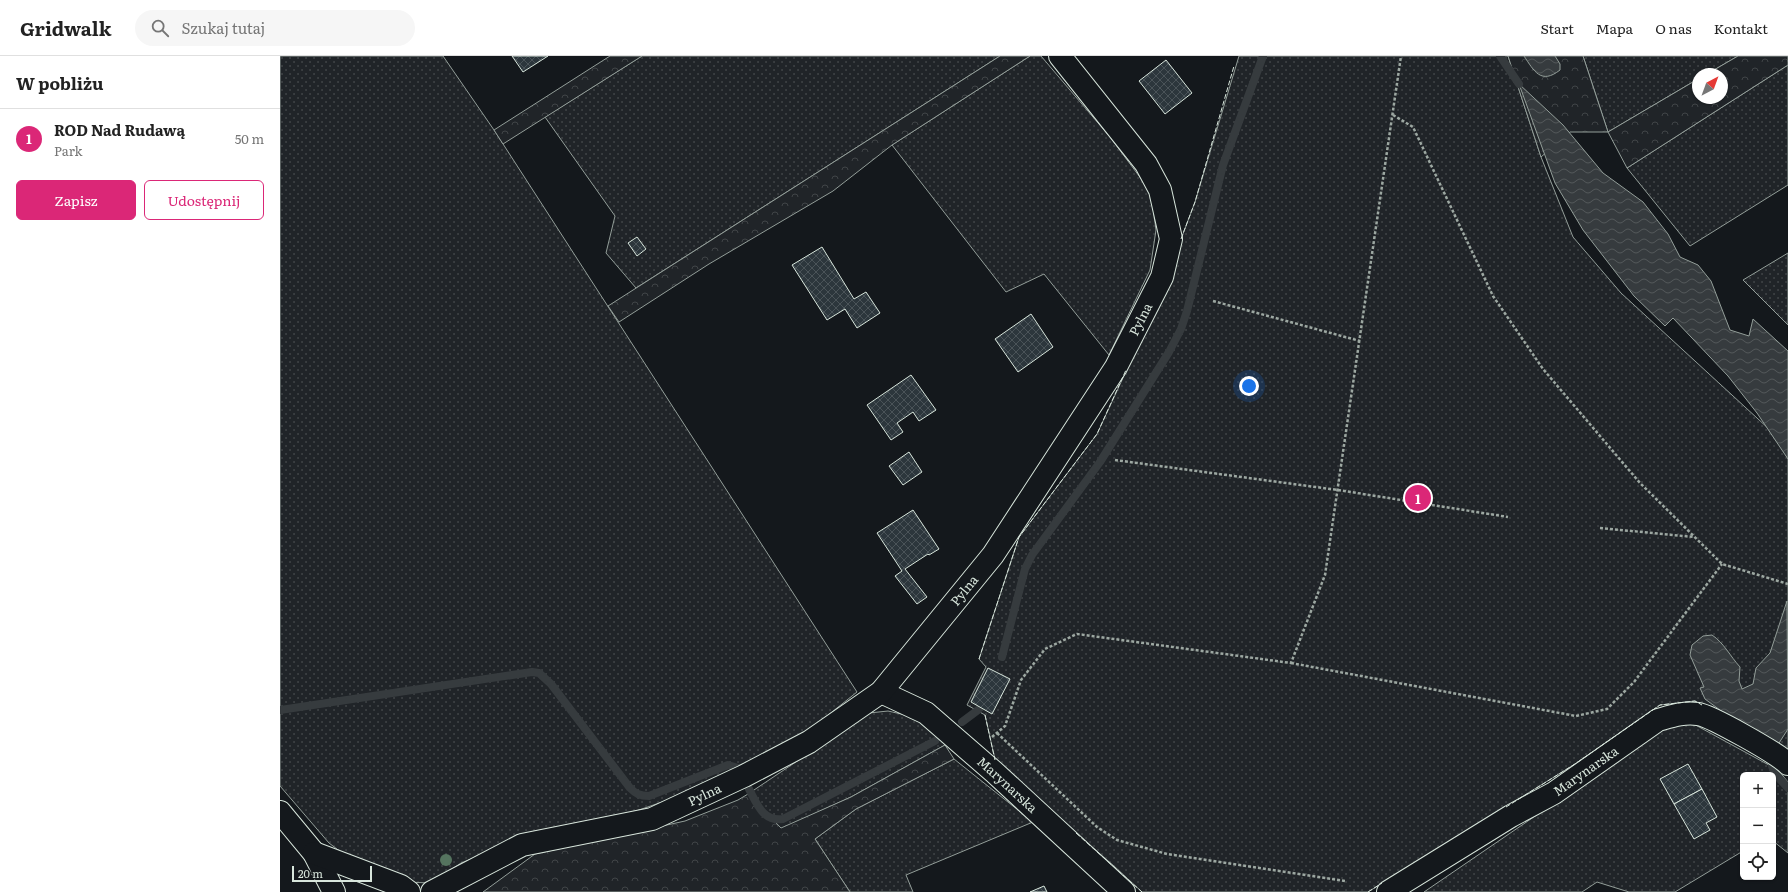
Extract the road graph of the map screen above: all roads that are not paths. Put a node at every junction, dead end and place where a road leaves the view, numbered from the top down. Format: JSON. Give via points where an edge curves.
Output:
{"nodes":[{"id":1,"x":1060,"y":56,"type":"edge"},
{"id":2,"x":881,"y":692,"type":"junction"},
{"id":3,"x":1788,"y":764,"type":"edge"},
{"id":4,"x":280,"y":812,"type":"edge"},
{"id":5,"x":314,"y":853,"type":"junction"},
{"id":6,"x":334,"y":892,"type":"edge"},
{"id":7,"x":409,"y":892,"type":"edge"},
{"id":8,"x":432,"y":892,"type":"edge"},
{"id":9,"x":1124,"y":892,"type":"edge"},
{"id":10,"x":1388,"y":892,"type":"edge"}],
"edges":[{"from":1,"to":2,"type":"street","name":"Pylna","via":[[1146,164],[1160,190],[1171,239],[1162,277],[1116,367],[997,549]]},
{"from":2,"to":8,"type":"street","name":"Pylna","via":[[809,742],[652,819],[522,845]]},
{"from":2,"to":9,"type":"street","name":"Marynarska","via":[[926,713]]},
{"from":3,"to":10,"type":"street","name":"Marynarska","via":[[1744,736],[1700,714],[1677,714],[1658,720],[1554,794],[1511,816]]},
{"from":4,"to":5,"type":"street"},
{"from":5,"to":6,"type":"street"},
{"from":5,"to":7,"type":"street","via":[[401,886]]}]}
